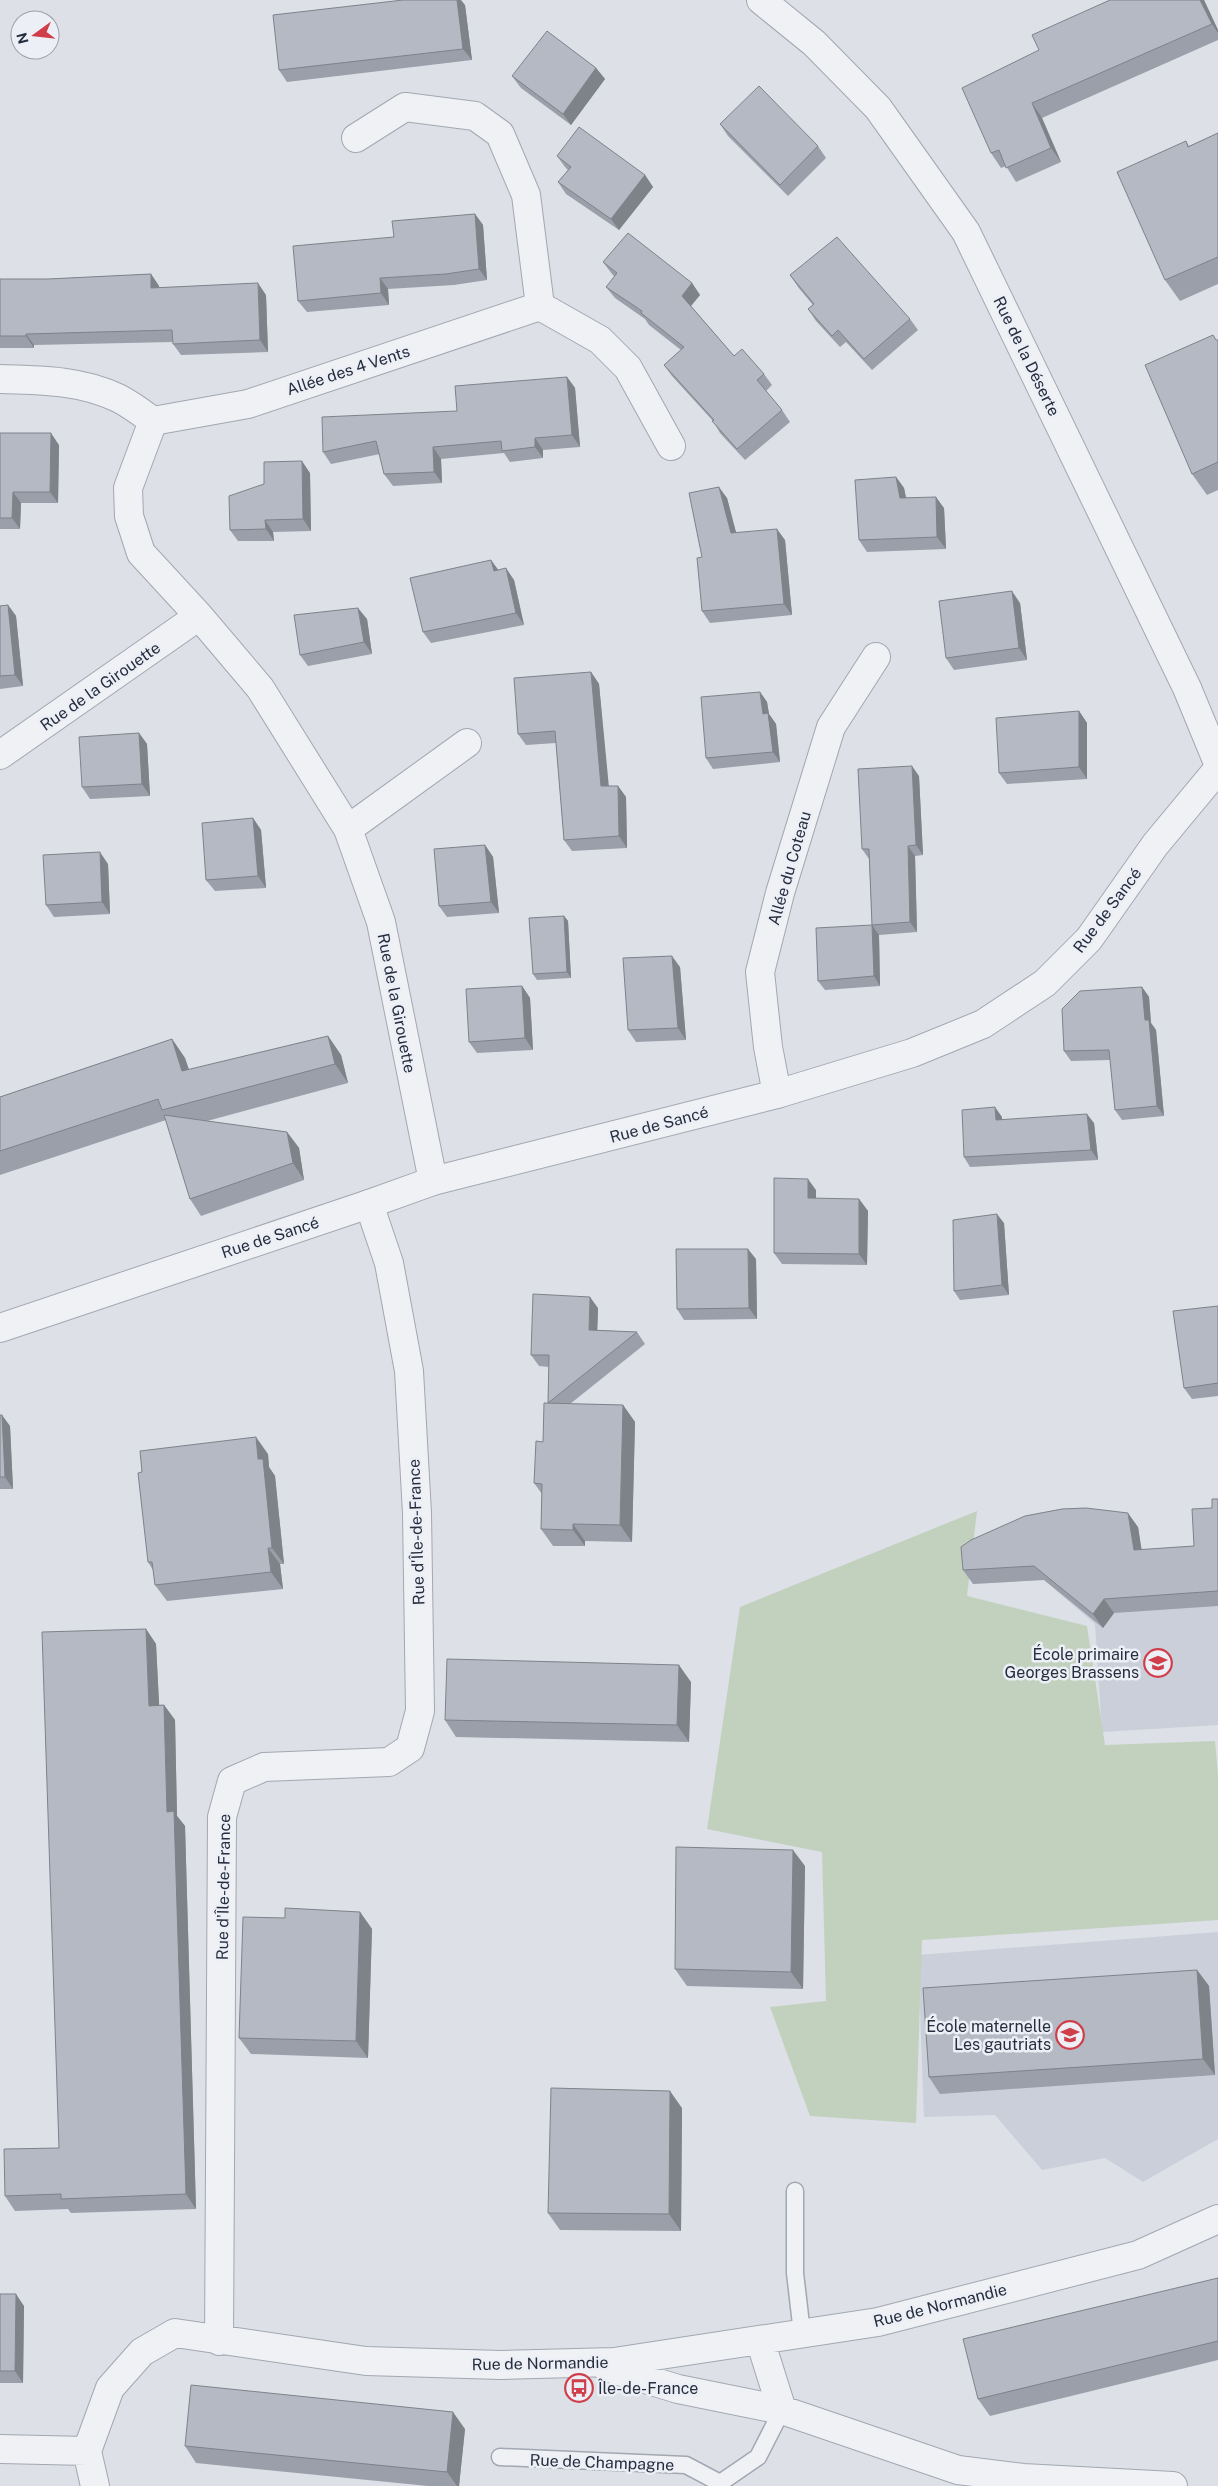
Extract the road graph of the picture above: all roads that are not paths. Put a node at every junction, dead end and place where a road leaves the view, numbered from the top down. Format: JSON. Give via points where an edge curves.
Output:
{"nodes":[{"id":1,"x":761,"y":0,"type":"edge"},
{"id":2,"x":356,"y":138,"type":"dead end"},
{"id":3,"x":540,"y":306,"type":"junction"},
{"id":4,"x":0,"y":379,"type":"edge"},
{"id":5,"x":153,"y":421,"type":"junction"},
{"id":6,"x":671,"y":446,"type":"dead end"},
{"id":7,"x":199,"y":616,"type":"junction"},
{"id":8,"x":876,"y":657,"type":"dead end"},
{"id":9,"x":467,"y":744,"type":"dead end"},
{"id":10,"x":0,"y":755,"type":"edge"},
{"id":11,"x":1218,"y":762,"type":"edge"},
{"id":12,"x":1218,"y":769,"type":"edge"},
{"id":13,"x":348,"y":829,"type":"junction"},
{"id":14,"x":777,"y":1094,"type":"junction"},
{"id":15,"x":433,"y":1180,"type":"junction"},
{"id":16,"x":369,"y":1204,"type":"junction"},
{"id":17,"x":0,"y":1328,"type":"edge"},
{"id":18,"x":794,"y":2191,"type":"dead end"},
{"id":19,"x":1218,"y":2219,"type":"edge"},
{"id":20,"x":802,"y":2334,"type":"junction"},
{"id":21,"x":760,"y":2340,"type":"junction"},
{"id":22,"x":219,"y":2341,"type":"junction"},
{"id":23,"x":597,"y":2364,"type":"junction"},
{"id":24,"x":782,"y":2410,"type":"junction"},
{"id":25,"x":0,"y":2449,"type":"edge"},
{"id":26,"x":87,"y":2451,"type":"junction"},
{"id":27,"x":500,"y":2457,"type":"dead end"},
{"id":28,"x":1023,"y":2482,"type":"edge"},
{"id":29,"x":96,"y":2486,"type":"edge"},
{"id":30,"x":1173,"y":2486,"type":"edge"}],
"edges":[{"from":1,"to":11,"type":"street","name":"Rue de la Déserte","via":[[814,43],[878,108],[966,232],[1188,688]]},
{"from":2,"to":3,"type":"street","via":[[405,107],[475,116],[500,134],[526,195]]},
{"from":3,"to":5,"type":"street","name":"Allée des 4 Vents","via":[[248,404]]},
{"from":3,"to":6,"type":"street","via":[[600,340],[628,368]]},
{"from":4,"to":5,"type":"street","via":[[87,386],[119,398]]},
{"from":5,"to":7,"type":"street","name":"Rue de la Girouette","via":[[128,488],[129,516],[141,553]]},
{"from":7,"to":10,"type":"street","name":"Rue de la Girouette"},
{"from":7,"to":13,"type":"street","name":"Rue de la Girouette","via":[[260,688]]},
{"from":8,"to":14,"type":"street","name":"Allée du Coteau","via":[[831,726],[780,893],[760,972]]},
{"from":9,"to":13,"type":"street"},
{"from":12,"to":14,"type":"street","name":"Rue de Sancé","via":[[1155,845],[1089,939],[1045,983],[983,1024],[912,1053]]},
{"from":13,"to":15,"type":"street","name":"Rue de la Girouette","via":[[381,922]]},
{"from":14,"to":15,"type":"street","name":"Rue de Sancé"},
{"from":15,"to":16,"type":"street","name":"Rue de Sancé"},
{"from":16,"to":17,"type":"street","name":"Rue de Sancé"},
{"from":16,"to":22,"type":"street","name":"Rue d'Île-de-France","via":[[388,1263],[409,1371],[417,1513],[420,1711],[410,1748],[389,1762],[264,1767],[232,1781],[222,1816]]},
{"from":18,"to":20,"type":"lane","via":[[795,2273]]},
{"from":19,"to":20,"type":"street","name":"Rue de Normandie","via":[[1138,2256],[878,2322]]},
{"from":20,"to":21,"type":"street","name":"Rue de Normandie"},
{"from":21,"to":23,"type":"street","name":"Rue de Normandie"},
{"from":21,"to":24,"type":"street"},
{"from":22,"to":23,"type":"street","name":"Rue de Normandie","via":[[366,2361],[501,2366]]},
{"from":22,"to":26,"type":"street","name":"Rue de Normandie","via":[[175,2333],[142,2352],[110,2388]]},
{"from":23,"to":24,"type":"street","via":[[678,2389]]},
{"from":24,"to":27,"type":"lane","name":"Rue de Champagne","via":[[758,2457],[720,2483],[686,2465]]},
{"from":24,"to":28,"type":"street","via":[[958,2470]]},
{"from":25,"to":26,"type":"street"},
{"from":26,"to":29,"type":"street"},
{"from":28,"to":30,"type":"street"}]}
